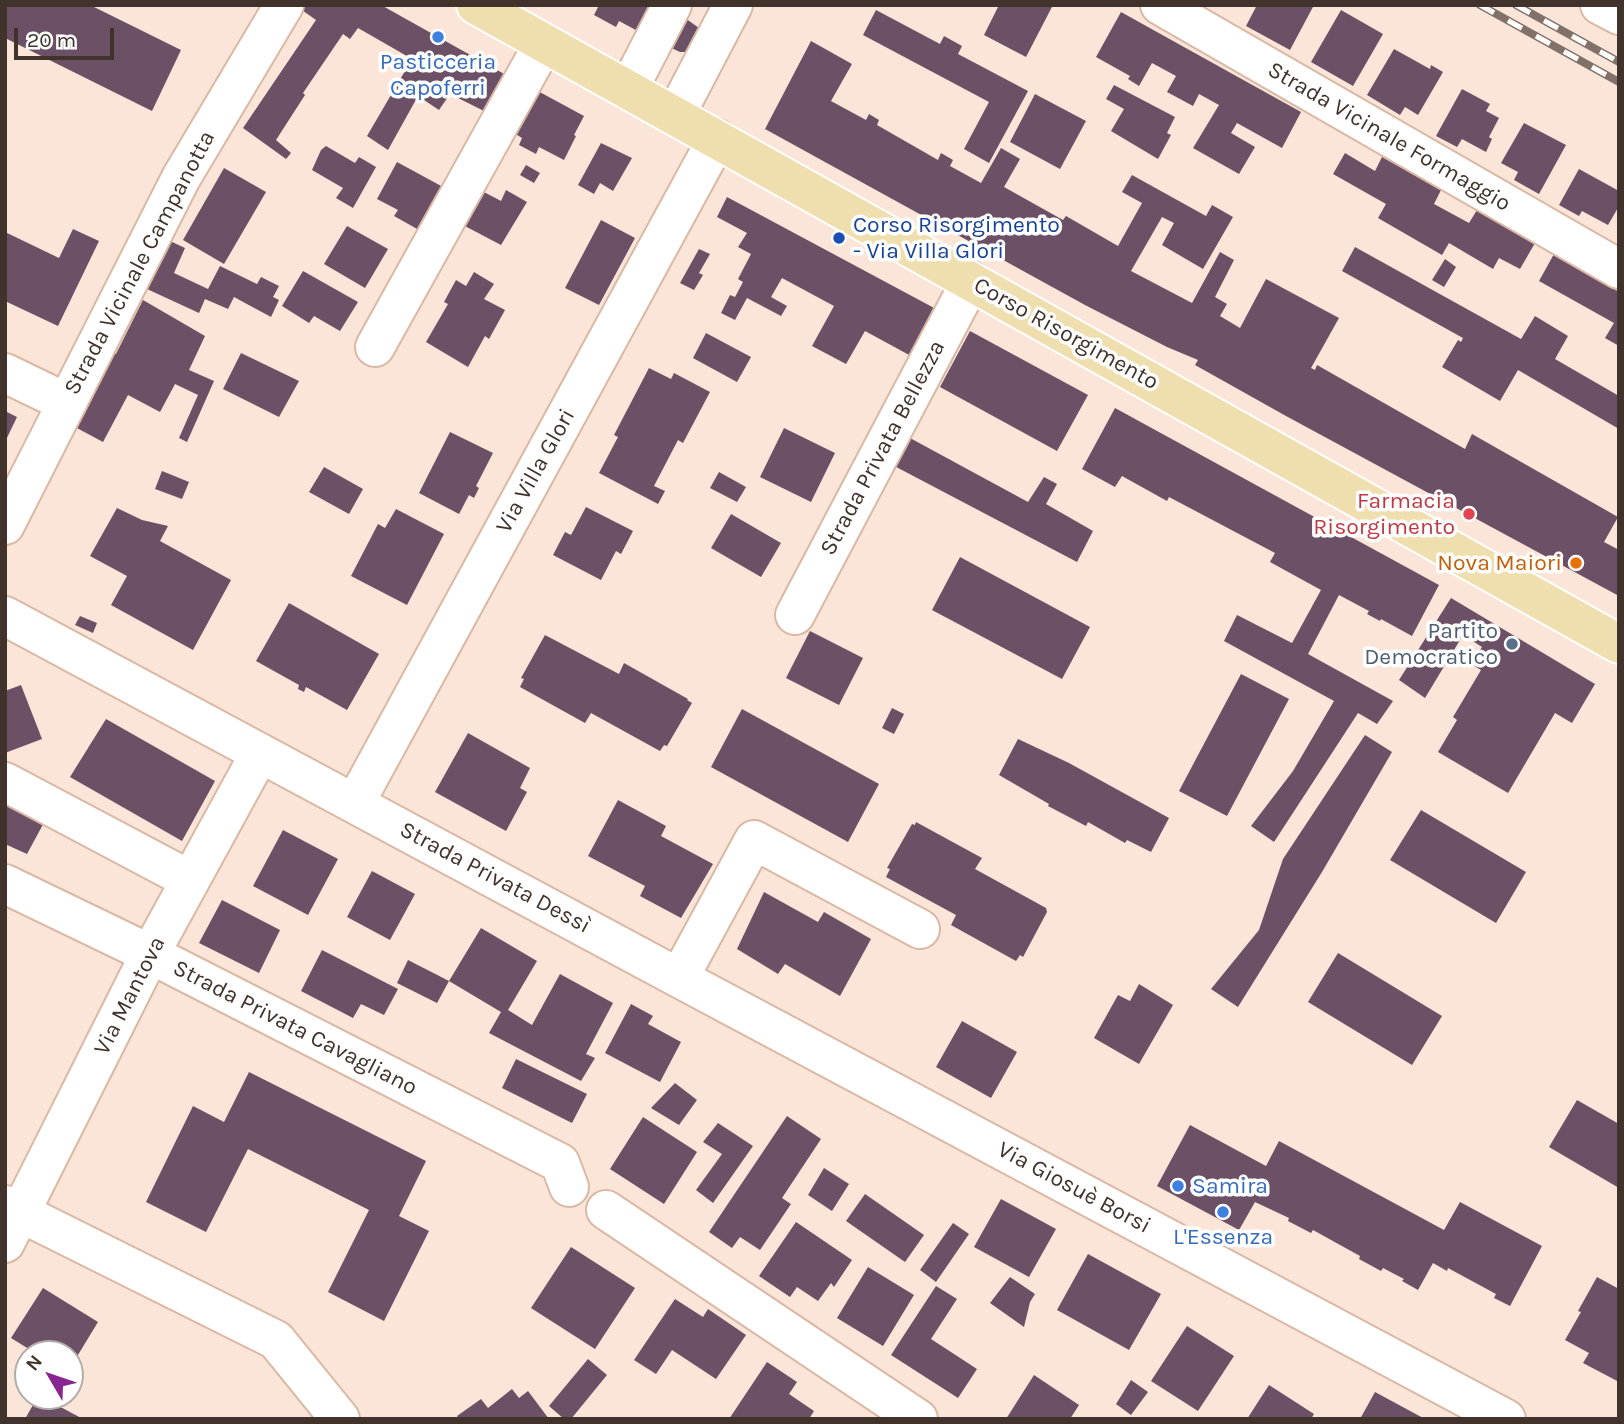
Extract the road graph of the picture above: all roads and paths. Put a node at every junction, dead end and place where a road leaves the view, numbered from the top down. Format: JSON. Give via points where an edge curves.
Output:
{"nodes":[{"id":1,"x":284,"y":5,"type":"edge"},
{"id":2,"x":476,"y":5,"type":"edge"},
{"id":3,"x":672,"y":5,"type":"edge"},
{"id":4,"x":733,"y":5,"type":"edge"},
{"id":5,"x":1160,"y":5,"type":"edge"},
{"id":6,"x":1600,"y":5,"type":"edge"},
{"id":7,"x":1619,"y":15,"type":"edge"},
{"id":8,"x":544,"y":43,"type":"junction"},
{"id":9,"x":628,"y":90,"type":"junction"},
{"id":10,"x":675,"y":116,"type":"junction"},
{"id":11,"x":717,"y":139,"type":"junction"},
{"id":12,"x":1619,"y":269,"type":"edge"},
{"id":13,"x":971,"y":281,"type":"junction"},
{"id":14,"x":375,"y":347,"type":"dead end"},
{"id":15,"x":5,"y":373,"type":"edge"},
{"id":16,"x":67,"y":402,"type":"junction"},
{"id":17,"x":5,"y":525,"type":"edge"},
{"id":18,"x":795,"y":615,"type":"dead end"},
{"id":19,"x":5,"y":616,"type":"edge"},
{"id":20,"x":1619,"y":644,"type":"edge"},
{"id":21,"x":260,"y":753,"type":"junction"},
{"id":22,"x":5,"y":782,"type":"edge"},
{"id":23,"x":355,"y":803,"type":"junction"},
{"id":24,"x":190,"y":880,"type":"junction"},
{"id":25,"x":5,"y":884,"type":"edge"},
{"id":26,"x":920,"y":929,"type":"dead end"},
{"id":27,"x":150,"y":954,"type":"junction"},
{"id":28,"x":679,"y":978,"type":"junction"},
{"id":29,"x":569,"y":1187,"type":"dead end"},
{"id":30,"x":607,"y":1210,"type":"dead end"},
{"id":31,"x":10,"y":1220,"type":"edge"},
{"id":32,"x":340,"y":1419,"type":"edge"},
{"id":33,"x":918,"y":1419,"type":"edge"},
{"id":34,"x":1506,"y":1419,"type":"edge"}],
"edges":[{"from":1,"to":16,"type":"street","name":"Strada Vicinale Campanotta","via":[[181,178]]},
{"from":2,"to":8,"type":"main road","name":"Corso Risorgimento"},
{"from":3,"to":9,"type":"street"},
{"from":4,"to":10,"type":"street"},
{"from":5,"to":12,"type":"street","name":"Strada Vicinale Formaggio"},
{"from":6,"to":7,"type":"street"},
{"from":8,"to":9,"type":"main road","name":"Corso Risorgimento"},
{"from":8,"to":14,"type":"street"},
{"from":9,"to":10,"type":"main road","name":"Corso Risorgimento"},
{"from":10,"to":11,"type":"main road","name":"Corso Risorgimento"},
{"from":11,"to":13,"type":"main road","name":"Corso Risorgimento"},
{"from":11,"to":23,"type":"street","name":"Via Villa Glori"},
{"from":13,"to":18,"type":"street","name":"Strada Privata Bellezza"},
{"from":13,"to":20,"type":"main road","name":"Corso Risorgimento"},
{"from":15,"to":16,"type":"street"},
{"from":16,"to":17,"type":"street","name":"Strada Vicinale Campanotta"},
{"from":19,"to":21,"type":"street","name":"Strada Privata Dessì"},
{"from":21,"to":23,"type":"street","name":"Strada Privata Dessì"},
{"from":21,"to":24,"type":"street","name":"Via Mantova"},
{"from":22,"to":24,"type":"street"},
{"from":23,"to":28,"type":"street","name":"Strada Privata Dessì"},
{"from":24,"to":27,"type":"street","name":"Via Mantova"},
{"from":25,"to":27,"type":"street","name":"Strada Privata Cavagliano"},
{"from":26,"to":28,"type":"street","via":[[754,840]]},
{"from":27,"to":29,"type":"street","name":"Strada Privata Cavagliano","via":[[560,1163]]},
{"from":27,"to":31,"type":"street","name":"Via Mantova"},
{"from":28,"to":34,"type":"street","name":"Via Giosuè Borsi"},
{"from":30,"to":33,"type":"street"},
{"from":31,"to":32,"type":"street","via":[[275,1340]]}]}
